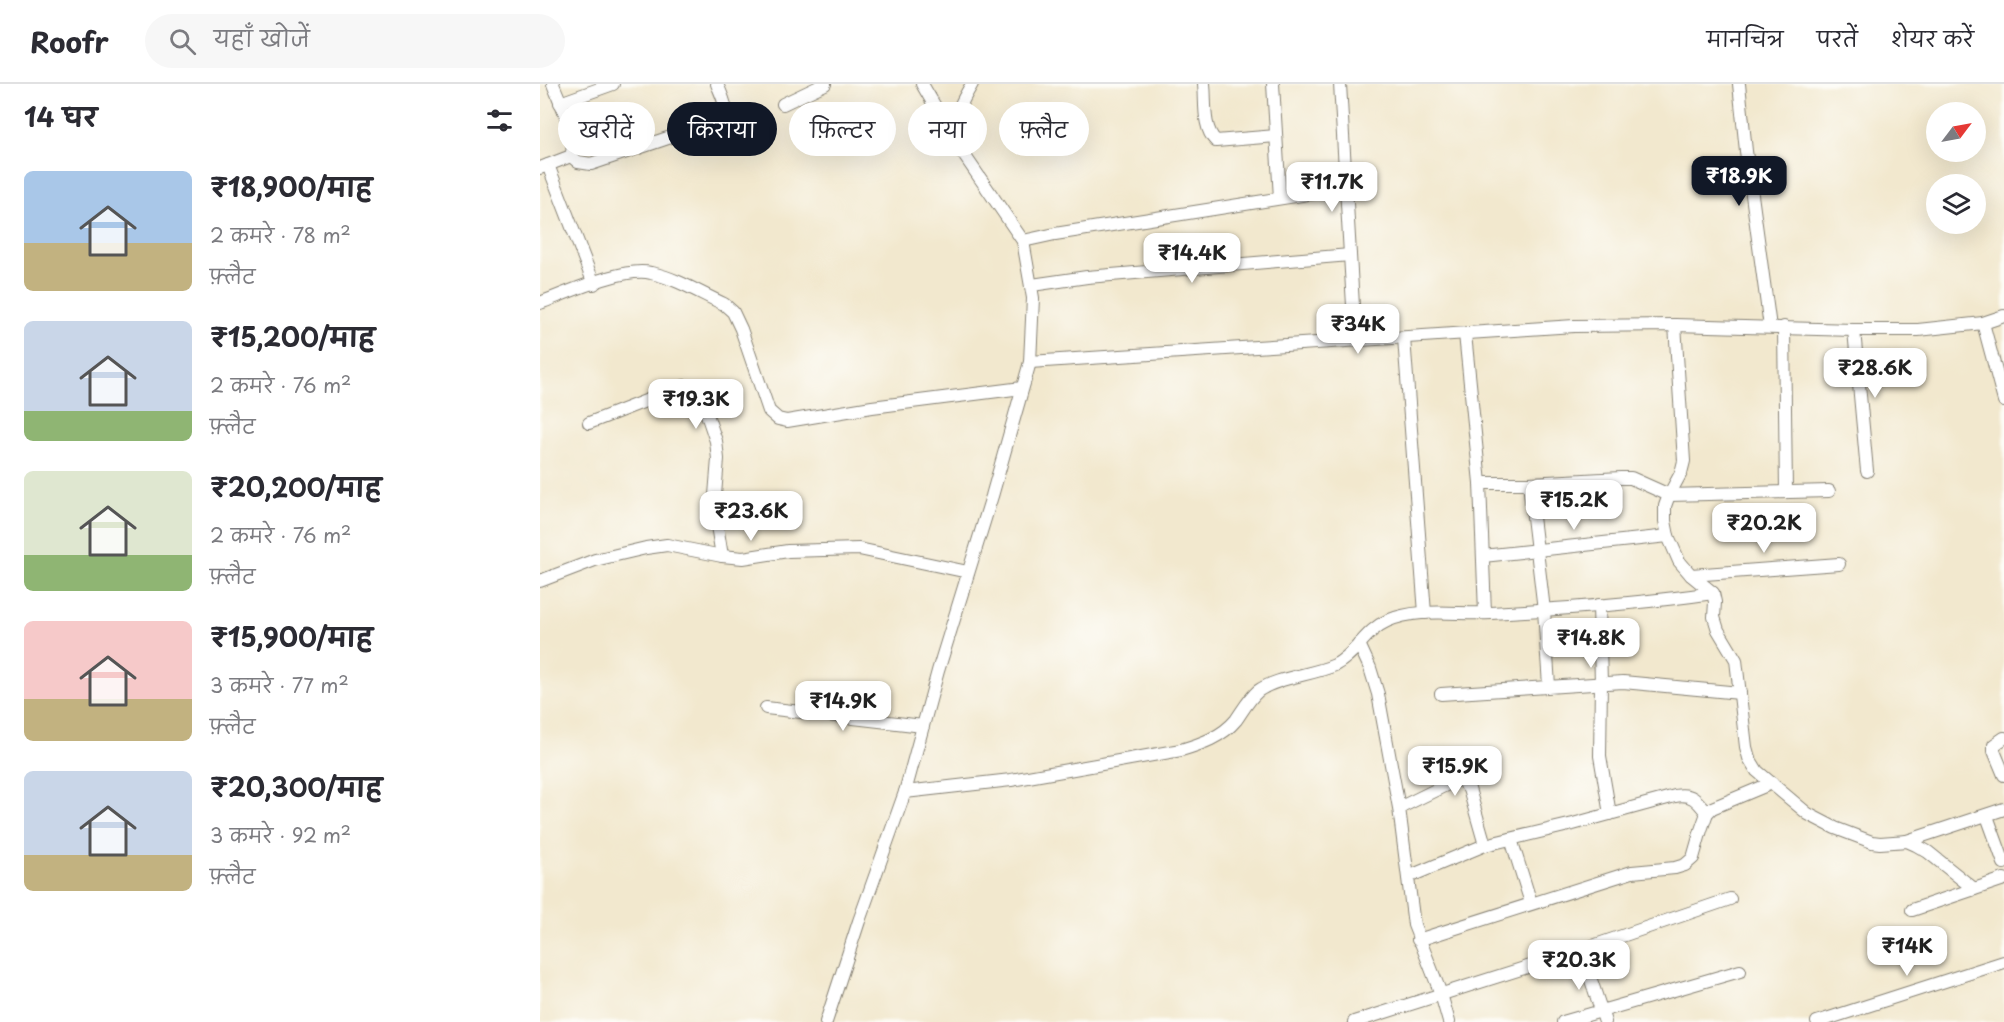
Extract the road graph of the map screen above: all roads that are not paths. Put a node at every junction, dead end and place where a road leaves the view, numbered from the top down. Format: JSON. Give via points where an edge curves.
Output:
{"nodes":[{"id":1,"x":553,"y":84,"type":"edge"},
{"id":2,"x":613,"y":84,"type":"edge"},
{"id":3,"x":717,"y":84,"type":"edge"},
{"id":4,"x":825,"y":84,"type":"edge"},
{"id":5,"x":922,"y":84,"type":"edge"},
{"id":6,"x":972,"y":84,"type":"edge"},
{"id":7,"x":1204,"y":84,"type":"edge"},
{"id":8,"x":1273,"y":84,"type":"edge"},
{"id":9,"x":1340,"y":84,"type":"edge"},
{"id":10,"x":1739,"y":84,"type":"edge"},
{"id":11,"x":560,"y":102,"type":"edge"},
{"id":12,"x":563,"y":102,"type":"edge"},
{"id":13,"x":933,"y":102,"type":"edge"},
{"id":14,"x":962,"y":102,"type":"edge"},
{"id":15,"x":783,"y":104,"type":"dead end"},
{"id":16,"x":1276,"y":136,"type":"junction"},
{"id":17,"x":655,"y":142,"type":"edge"},
{"id":18,"x":571,"y":156,"type":"joint"},
{"id":19,"x":614,"y":156,"type":"edge"},
{"id":20,"x":966,"y":156,"type":"edge"},
{"id":21,"x":544,"y":166,"type":"edge"},
{"id":22,"x":1346,"y":188,"type":"junction"},
{"id":23,"x":1280,"y":198,"type":"junction"},
{"id":24,"x":1023,"y":241,"type":"junction"},
{"id":25,"x":1350,"y":255,"type":"junction"},
{"id":26,"x":594,"y":284,"type":"junction"},
{"id":27,"x":1032,"y":285,"type":"junction"},
{"id":28,"x":540,"y":303,"type":"edge"},
{"id":29,"x":2004,"y":316,"type":"edge"},
{"id":30,"x":1983,"y":323,"type":"junction"},
{"id":31,"x":1675,"y":325,"type":"junction"},
{"id":32,"x":1770,"y":327,"type":"junction"},
{"id":33,"x":1785,"y":327,"type":"junction"},
{"id":34,"x":1854,"y":330,"type":"junction"},
{"id":35,"x":1465,"y":334,"type":"junction"},
{"id":36,"x":1404,"y":338,"type":"junction"},
{"id":37,"x":1355,"y":340,"type":"junction"},
{"id":38,"x":1030,"y":362,"type":"junction"},
{"id":39,"x":1022,"y":388,"type":"junction"},
{"id":40,"x":2004,"y":401,"type":"edge"},
{"id":41,"x":589,"y":423,"type":"dead end"},
{"id":42,"x":1867,"y":471,"type":"dead end"},
{"id":43,"x":1480,"y":483,"type":"junction"},
{"id":44,"x":1529,"y":483,"type":"junction"},
{"id":45,"x":1829,"y":491,"type":"dead end"},
{"id":46,"x":1786,"y":492,"type":"junction"},
{"id":47,"x":1669,"y":495,"type":"junction"},
{"id":48,"x":1668,"y":536,"type":"junction"},
{"id":49,"x":1538,"y":549,"type":"junction"},
{"id":50,"x":722,"y":556,"type":"junction"},
{"id":51,"x":1483,"y":556,"type":"junction"},
{"id":52,"x":1839,"y":564,"type":"dead end"},
{"id":53,"x":968,"y":572,"type":"junction"},
{"id":54,"x":1691,"y":575,"type":"junction"},
{"id":55,"x":540,"y":581,"type":"edge"},
{"id":56,"x":1713,"y":593,"type":"junction"},
{"id":57,"x":1599,"y":605,"type":"junction"},
{"id":58,"x":1544,"y":610,"type":"junction"},
{"id":59,"x":1425,"y":613,"type":"junction"},
{"id":60,"x":1485,"y":613,"type":"junction"},
{"id":61,"x":1359,"y":644,"type":"junction"},
{"id":62,"x":1601,"y":683,"type":"junction"},
{"id":63,"x":1549,"y":686,"type":"junction"},
{"id":64,"x":1740,"y":693,"type":"junction"},
{"id":65,"x":1441,"y":694,"type":"dead end"},
{"id":66,"x":766,"y":708,"type":"dead end"},
{"id":67,"x":923,"y":726,"type":"junction"},
{"id":68,"x":2004,"y":738,"type":"edge"},
{"id":69,"x":2004,"y":775,"type":"edge"},
{"id":70,"x":1772,"y":783,"type":"junction"},
{"id":71,"x":905,"y":792,"type":"junction"},
{"id":72,"x":1400,"y":808,"type":"junction"},
{"id":73,"x":2004,"y":809,"type":"edge"},
{"id":74,"x":1707,"y":813,"type":"junction"},
{"id":75,"x":1610,"y":814,"type":"junction"},
{"id":76,"x":1987,"y":816,"type":"junction"},
{"id":77,"x":1511,"y":839,"type":"junction"},
{"id":78,"x":1907,"y":841,"type":"junction"},
{"id":79,"x":1485,"y":845,"type":"junction"},
{"id":80,"x":2004,"y":863,"type":"edge"},
{"id":81,"x":1408,"y":878,"type":"junction"},
{"id":82,"x":2004,"y":879,"type":"edge"},
{"id":83,"x":1974,"y":889,"type":"junction"},
{"id":84,"x":1730,"y":900,"type":"dead end"},
{"id":85,"x":1531,"y":903,"type":"junction"},
{"id":86,"x":1912,"y":910,"type":"dead end"},
{"id":87,"x":1418,"y":940,"type":"junction"},
{"id":88,"x":1581,"y":950,"type":"junction"},
{"id":89,"x":2004,"y":962,"type":"edge"},
{"id":90,"x":1740,"y":971,"type":"dead end"},
{"id":91,"x":1441,"y":994,"type":"junction"},
{"id":92,"x":1603,"y":1016,"type":"edge"},
{"id":93,"x":826,"y":1022,"type":"edge"},
{"id":94,"x":1354,"y":1022,"type":"edge"},
{"id":95,"x":1449,"y":1022,"type":"edge"},
{"id":96,"x":1563,"y":1022,"type":"edge"},
{"id":97,"x":1817,"y":1022,"type":"edge"}],
"edges":[{"from":1,"to":11,"type":"street"},
{"from":2,"to":12,"type":"street"},
{"from":3,"to":17,"type":"street","via":[[726,109],[724,118]]},
{"from":4,"to":15,"type":"street"},
{"from":5,"to":13,"type":"street"},
{"from":6,"to":14,"type":"street"},
{"from":7,"to":16,"type":"street","via":[[1208,128],[1216,141]]},
{"from":8,"to":16,"type":"street"},
{"from":9,"to":22,"type":"street"},
{"from":10,"to":32,"type":"street"},
{"from":16,"to":23,"type":"street"},
{"from":18,"to":19,"type":"street","via":[[591,164]]},
{"from":18,"to":21,"type":"street"},
{"from":20,"to":24,"type":"street"},
{"from":21,"to":26,"type":"street"},
{"from":22,"to":23,"type":"street"},
{"from":22,"to":25,"type":"street"},
{"from":23,"to":24,"type":"street"},
{"from":24,"to":27,"type":"street"},
{"from":25,"to":27,"type":"street"},
{"from":25,"to":37,"type":"street"},
{"from":26,"to":28,"type":"street"},
{"from":26,"to":39,"type":"street","via":[[633,272],[650,272],[724,304],[733,312],[769,411],[778,419],[787,421]]},
{"from":27,"to":38,"type":"street"},
{"from":29,"to":30,"type":"street"},
{"from":30,"to":34,"type":"street","via":[[1918,330]]},
{"from":30,"to":40,"type":"street"},
{"from":31,"to":32,"type":"street"},
{"from":31,"to":35,"type":"street","via":[[1574,326]]},
{"from":31,"to":47,"type":"street","via":[[1684,460]]},
{"from":32,"to":33,"type":"street"},
{"from":33,"to":34,"type":"street"},
{"from":33,"to":46,"type":"street"},
{"from":34,"to":42,"type":"street"},
{"from":35,"to":36,"type":"street"},
{"from":35,"to":43,"type":"street"},
{"from":36,"to":37,"type":"street"},
{"from":36,"to":59,"type":"street"},
{"from":37,"to":38,"type":"street"},
{"from":38,"to":39,"type":"street"},
{"from":39,"to":53,"type":"street"},
{"from":41,"to":50,"type":"street","via":[[684,386],[696,388],[716,441],[714,507]]},
{"from":43,"to":44,"type":"street"},
{"from":43,"to":51,"type":"street"},
{"from":44,"to":47,"type":"street","via":[[1631,478]]},
{"from":44,"to":49,"type":"street"},
{"from":45,"to":46,"type":"street"},
{"from":46,"to":47,"type":"street"},
{"from":47,"to":48,"type":"street","via":[[1665,506]]},
{"from":48,"to":49,"type":"street"},
{"from":48,"to":54,"type":"street","via":[[1679,561]]},
{"from":49,"to":51,"type":"street"},
{"from":49,"to":58,"type":"street"},
{"from":50,"to":53,"type":"street","via":[[744,558],[859,549]]},
{"from":50,"to":55,"type":"street","via":[[667,545],[595,560]]},
{"from":51,"to":60,"type":"street"},
{"from":52,"to":54,"type":"street"},
{"from":53,"to":67,"type":"street"},
{"from":54,"to":56,"type":"street"},
{"from":56,"to":57,"type":"street"},
{"from":56,"to":64,"type":"street","via":[[1714,617],[1736,660]]},
{"from":57,"to":58,"type":"street"},
{"from":57,"to":62,"type":"street"},
{"from":58,"to":60,"type":"street"},
{"from":58,"to":63,"type":"street"},
{"from":59,"to":60,"type":"street"},
{"from":59,"to":61,"type":"street","via":[[1385,622]]},
{"from":61,"to":71,"type":"street","via":[[1336,664],[1259,691],[1234,722],[1203,744],[1011,780]]},
{"from":61,"to":72,"type":"street","via":[[1378,694]]},
{"from":62,"to":63,"type":"street"},
{"from":62,"to":64,"type":"street"},
{"from":62,"to":75,"type":"street","via":[[1600,756]]},
{"from":63,"to":65,"type":"street"},
{"from":64,"to":70,"type":"street","via":[[1749,758]]},
{"from":66,"to":67,"type":"street"},
{"from":67,"to":71,"type":"street"},
{"from":68,"to":69,"type":"street","via":[[1994,745],[1994,751]]},
{"from":70,"to":74,"type":"street","via":[[1718,804]]},
{"from":70,"to":78,"type":"street","via":[[1808,814],[1835,828],[1880,843]]},
{"from":71,"to":93,"type":"street"},
{"from":72,"to":79,"type":"street","via":[[1456,780],[1462,781],[1469,789]]},
{"from":72,"to":81,"type":"street"},
{"from":73,"to":76,"type":"street"},
{"from":74,"to":75,"type":"street","via":[[1697,800],[1684,794]]},
{"from":74,"to":85,"type":"street","via":[[1696,851],[1685,865],[1632,872]]},
{"from":75,"to":77,"type":"street"},
{"from":76,"to":78,"type":"street"},
{"from":76,"to":80,"type":"street"},
{"from":77,"to":79,"type":"street"},
{"from":77,"to":85,"type":"street"},
{"from":78,"to":83,"type":"street","via":[[1928,852]]},
{"from":79,"to":81,"type":"street"},
{"from":81,"to":87,"type":"street"},
{"from":82,"to":83,"type":"street"},
{"from":83,"to":86,"type":"street"},
{"from":84,"to":88,"type":"street"},
{"from":85,"to":87,"type":"street"},
{"from":87,"to":91,"type":"street"},
{"from":88,"to":91,"type":"street"},
{"from":88,"to":92,"type":"street"},
{"from":89,"to":97,"type":"street"},
{"from":90,"to":92,"type":"street"},
{"from":91,"to":94,"type":"street"},
{"from":91,"to":95,"type":"street"},
{"from":92,"to":96,"type":"street"}]}
